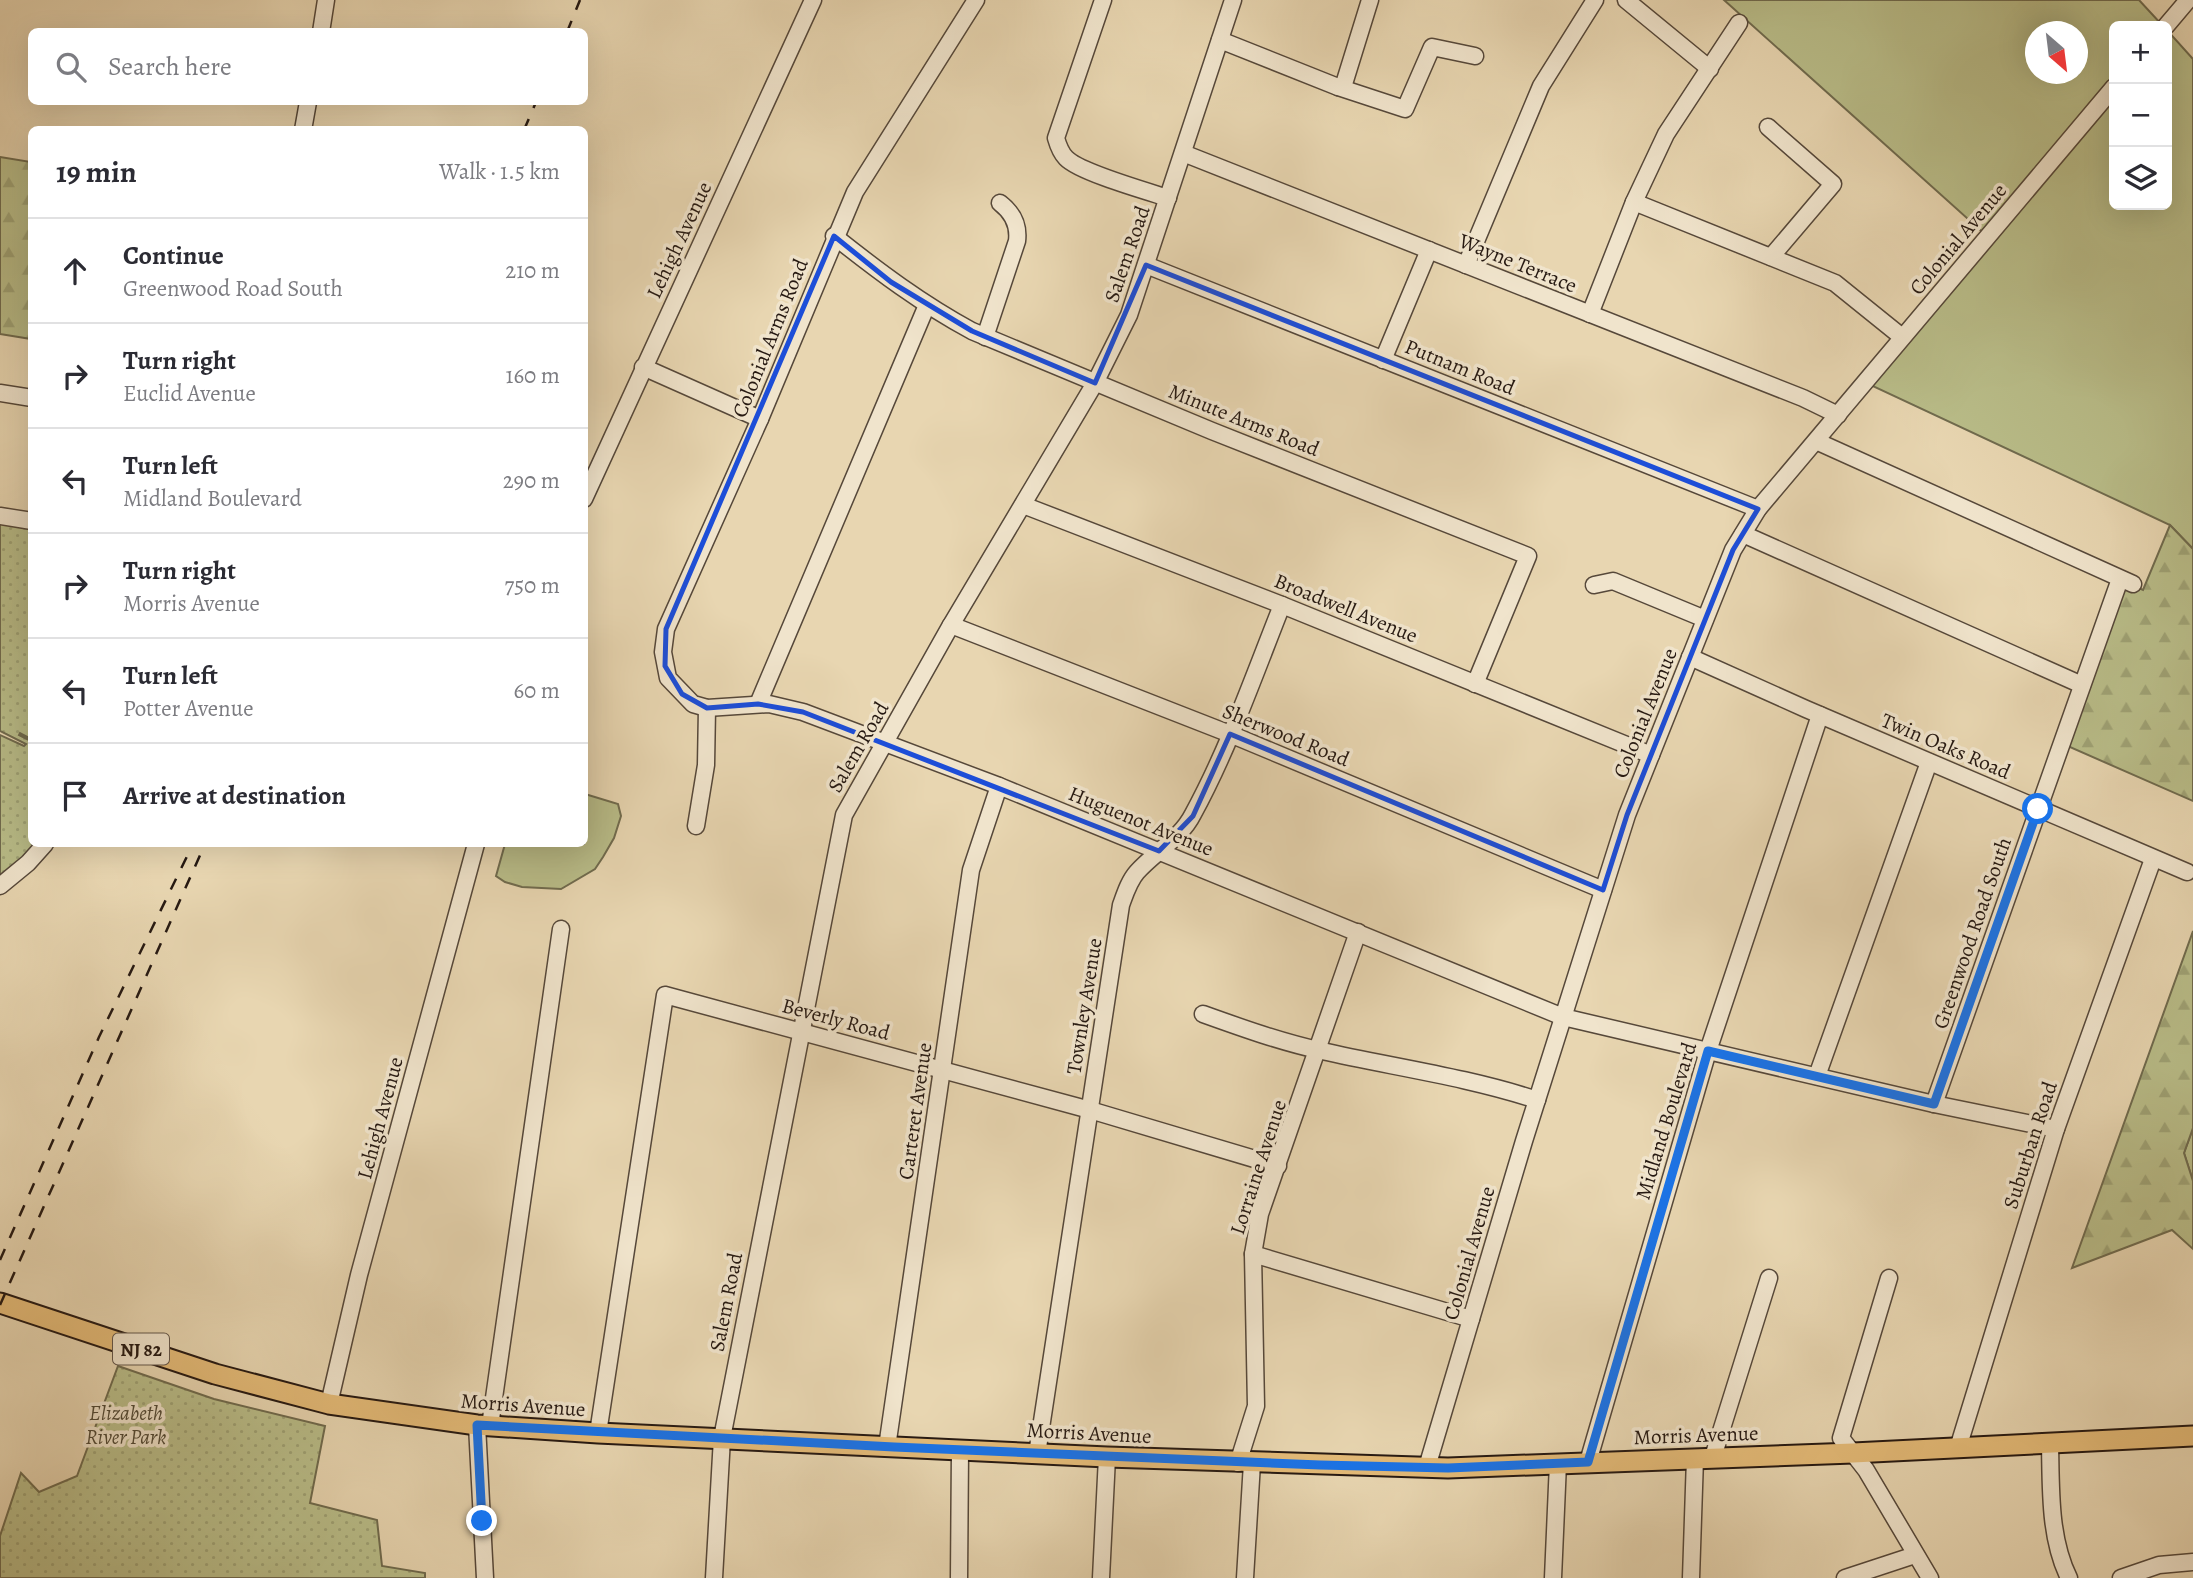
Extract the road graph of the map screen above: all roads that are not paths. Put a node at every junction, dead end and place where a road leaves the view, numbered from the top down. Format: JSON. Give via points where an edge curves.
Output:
{"nodes":[{"id":1,"x":326,"y":0,"type":"edge"},
{"id":2,"x":813,"y":0,"type":"edge"},
{"id":3,"x":976,"y":0,"type":"edge"},
{"id":4,"x":1102,"y":0,"type":"edge"},
{"id":5,"x":1233,"y":0,"type":"edge"},
{"id":6,"x":1370,"y":0,"type":"edge"},
{"id":7,"x":1595,"y":0,"type":"edge"},
{"id":8,"x":1626,"y":0,"type":"edge"},
{"id":9,"x":2188,"y":0,"type":"edge"},
{"id":10,"x":2170,"y":21,"type":"edge"},
{"id":11,"x":1739,"y":23,"type":"dead end"},
{"id":12,"x":322,"y":28,"type":"edge"},
{"id":13,"x":1220,"y":40,"type":"junction"},
{"id":14,"x":1475,"y":56,"type":"dead end"},
{"id":15,"x":1710,"y":69,"type":"junction"},
{"id":16,"x":1338,"y":87,"type":"junction"},
{"id":17,"x":2109,"y":94,"type":"edge"},
{"id":18,"x":307,"y":105,"type":"edge"},
{"id":19,"x":304,"y":126,"type":"edge"},
{"id":20,"x":1768,"y":127,"type":"dead end"},
{"id":21,"x":1183,"y":153,"type":"junction"},
{"id":22,"x":1168,"y":198,"type":"junction"},
{"id":23,"x":1634,"y":202,"type":"junction"},
{"id":24,"x":1000,"y":203,"type":"dead end"},
{"id":25,"x":834,"y":236,"type":"junction"},
{"id":26,"x":1429,"y":250,"type":"junction"},
{"id":27,"x":1771,"y":257,"type":"junction"},
{"id":28,"x":1146,"y":265,"type":"junction"},
{"id":29,"x":1466,"y":265,"type":"junction"},
{"id":30,"x":927,"y":305,"type":"junction"},
{"id":31,"x":1590,"y":314,"type":"junction"},
{"id":32,"x":985,"y":337,"type":"junction"},
{"id":33,"x":1902,"y":337,"type":"junction"},
{"id":34,"x":1383,"y":359,"type":"junction"},
{"id":35,"x":643,"y":367,"type":"junction"},
{"id":36,"x":1095,"y":383,"type":"junction"},
{"id":37,"x":0,"y":393,"type":"edge"},
{"id":38,"x":28,"y":397,"type":"edge"},
{"id":39,"x":1838,"y":415,"type":"junction"},
{"id":40,"x":760,"y":419,"type":"junction"},
{"id":41,"x":1816,"y":441,"type":"junction"},
{"id":42,"x":588,"y":490,"type":"edge"},
{"id":43,"x":1023,"y":505,"type":"junction"},
{"id":44,"x":1758,"y":509,"type":"junction"},
{"id":45,"x":0,"y":516,"type":"edge"},
{"id":46,"x":28,"y":520,"type":"edge"},
{"id":47,"x":1743,"y":534,"type":"junction"},
{"id":48,"x":1594,"y":585,"type":"dead end"},
{"id":49,"x":1282,"y":605,"type":"junction"},
{"id":50,"x":1705,"y":619,"type":"junction"},
{"id":51,"x":951,"y":625,"type":"junction"},
{"id":52,"x":1690,"y":656,"type":"junction"},
{"id":53,"x":1475,"y":684,"type":"junction"},
{"id":54,"x":2082,"y":685,"type":"junction"},
{"id":55,"x":758,"y":704,"type":"junction"},
{"id":56,"x":700,"y":706,"type":"junction"},
{"id":57,"x":1820,"y":715,"type":"junction"},
{"id":58,"x":1230,"y":734,"type":"junction"},
{"id":59,"x":884,"y":744,"type":"junction"},
{"id":60,"x":1651,"y":755,"type":"junction"},
{"id":61,"x":1929,"y":762,"type":"junction"},
{"id":62,"x":999,"y":786,"type":"junction"},
{"id":63,"x":2038,"y":809,"type":"junction"},
{"id":64,"x":696,"y":826,"type":"dead end"},
{"id":65,"x":42,"y":847,"type":"edge"},
{"id":66,"x":475,"y":847,"type":"edge"},
{"id":67,"x":1159,"y":851,"type":"junction"},
{"id":68,"x":2153,"y":859,"type":"junction"},
{"id":69,"x":2187,"y":872,"type":"dead end"},
{"id":70,"x":0,"y":886,"type":"edge"},
{"id":71,"x":1603,"y":890,"type":"junction"},
{"id":72,"x":561,"y":929,"type":"dead end"},
{"id":73,"x":1358,"y":932,"type":"junction"},
{"id":74,"x":1203,"y":1014,"type":"dead end"},
{"id":75,"x":1563,"y":1017,"type":"junction"},
{"id":76,"x":800,"y":1031,"type":"junction"},
{"id":77,"x":1318,"y":1050,"type":"junction"},
{"id":78,"x":1708,"y":1051,"type":"junction"},
{"id":79,"x":942,"y":1069,"type":"junction"},
{"id":80,"x":1817,"y":1076,"type":"junction"},
{"id":81,"x":1537,"y":1100,"type":"junction"},
{"id":82,"x":1934,"y":1104,"type":"junction"},
{"id":83,"x":1090,"y":1110,"type":"junction"},
{"id":84,"x":2056,"y":1129,"type":"junction"},
{"id":85,"x":1278,"y":1166,"type":"junction"},
{"id":86,"x":1252,"y":1254,"type":"junction"},
{"id":87,"x":1769,"y":1278,"type":"dead end"},
{"id":88,"x":1889,"y":1278,"type":"dead end"},
{"id":89,"x":0,"y":1303,"type":"edge"},
{"id":90,"x":1471,"y":1319,"type":"junction"},
{"id":91,"x":329,"y":1405,"type":"junction"},
{"id":92,"x":484,"y":1425,"type":"junction"},
{"id":93,"x":598,"y":1433,"type":"junction"},
{"id":94,"x":2193,"y":1436,"type":"edge"},
{"id":95,"x":722,"y":1438,"type":"junction"},
{"id":96,"x":2050,"y":1444,"type":"junction"},
{"id":97,"x":887,"y":1447,"type":"junction"},
{"id":98,"x":1958,"y":1448,"type":"junction"},
{"id":99,"x":960,"y":1450,"type":"junction"},
{"id":100,"x":1853,"y":1453,"type":"junction"},
{"id":101,"x":1037,"y":1454,"type":"junction"},
{"id":102,"x":1107,"y":1457,"type":"junction"},
{"id":103,"x":1704,"y":1457,"type":"junction"},
{"id":104,"x":1588,"y":1462,"type":"junction"},
{"id":105,"x":1245,"y":1463,"type":"junction"},
{"id":106,"x":1558,"y":1463,"type":"junction"},
{"id":107,"x":1427,"y":1467,"type":"junction"},
{"id":108,"x":1915,"y":1555,"type":"junction"},
{"id":109,"x":2193,"y":1562,"type":"edge"},
{"id":110,"x":485,"y":1578,"type":"edge"},
{"id":111,"x":714,"y":1578,"type":"edge"},
{"id":112,"x":959,"y":1578,"type":"edge"},
{"id":113,"x":1101,"y":1578,"type":"edge"},
{"id":114,"x":1245,"y":1578,"type":"edge"},
{"id":115,"x":1553,"y":1578,"type":"edge"},
{"id":116,"x":1691,"y":1578,"type":"edge"},
{"id":117,"x":1845,"y":1578,"type":"edge"},
{"id":118,"x":1930,"y":1578,"type":"edge"},
{"id":119,"x":2069,"y":1578,"type":"edge"},
{"id":120,"x":2121,"y":1578,"type":"edge"}],
"edges":[{"from":1,"to":12,"type":"street"},
{"from":2,"to":35,"type":"street","name":"Lehigh Avenue"},
{"from":3,"to":25,"type":"street","name":"Colonial Arms Road","via":[[855,192]]},
{"from":4,"to":22,"type":"street","via":[[1056,138],[1066,158],[1082,168]]},
{"from":5,"to":13,"type":"street","name":"Salem Road"},
{"from":6,"to":16,"type":"street","via":[[1344,84]]},
{"from":7,"to":29,"type":"street","via":[[1541,86]]},
{"from":8,"to":15,"type":"street"},
{"from":9,"to":10,"type":"street"},
{"from":11,"to":15,"type":"street"},
{"from":13,"to":16,"type":"street"},
{"from":13,"to":21,"type":"street","name":"Salem Road"},
{"from":14,"to":16,"type":"street","via":[[1432,47],[1405,109]]},
{"from":15,"to":23,"type":"street","via":[[1666,134]]},
{"from":17,"to":33,"type":"street","name":"Colonial Avenue"},
{"from":18,"to":19,"type":"street"},
{"from":20,"to":27,"type":"street","via":[[1833,184]]},
{"from":21,"to":22,"type":"street","name":"Salem Road"},
{"from":21,"to":26,"type":"street","name":"Wayne Terrace"},
{"from":22,"to":28,"type":"street","name":"Salem Road"},
{"from":23,"to":27,"type":"street"},
{"from":23,"to":31,"type":"street"},
{"from":24,"to":32,"type":"street","via":[[1015,220],[1017,241]]},
{"from":25,"to":30,"type":"street","name":"Minute Arms Road"},
{"from":25,"to":40,"type":"street","name":"Colonial Arms Road"},
{"from":26,"to":29,"type":"street","name":"Wayne Terrace"},
{"from":26,"to":34,"type":"street"},
{"from":27,"to":33,"type":"street","via":[[1835,284]]},
{"from":28,"to":34,"type":"street","name":"Putnam Road"},
{"from":28,"to":36,"type":"street","name":"Salem Road","via":[[1129,314]]},
{"from":29,"to":31,"type":"street","name":"Wayne Terrace"},
{"from":30,"to":32,"type":"street","name":"Minute Arms Road"},
{"from":30,"to":55,"type":"street"},
{"from":31,"to":39,"type":"street","name":"Wayne Terrace"},
{"from":32,"to":36,"type":"street","name":"Minute Arms Road"},
{"from":33,"to":39,"type":"street","name":"Colonial Avenue"},
{"from":34,"to":44,"type":"street","name":"Putnam Road"},
{"from":35,"to":40,"type":"street"},
{"from":35,"to":42,"type":"street","name":"Lehigh Avenue"},
{"from":36,"to":43,"type":"street","name":"Salem Road"},
{"from":36,"to":53,"type":"street","name":"Minute Arms Road","via":[[1528,556]]},
{"from":37,"to":38,"type":"street"},
{"from":39,"to":41,"type":"street","name":"Colonial Avenue"},
{"from":40,"to":56,"type":"street","name":"Colonial Arms Road","via":[[663,639],[668,678]]},
{"from":41,"to":44,"type":"street","name":"Colonial Avenue"},
{"from":41,"to":54,"type":"street","name":"Greenwood Road South","via":[[2126,581]]},
{"from":43,"to":49,"type":"street","name":"Broadwell Avenue"},
{"from":43,"to":51,"type":"street","name":"Salem Road"},
{"from":44,"to":47,"type":"street","name":"Colonial Avenue"},
{"from":45,"to":46,"type":"street"},
{"from":47,"to":50,"type":"street","name":"Colonial Avenue"},
{"from":47,"to":54,"type":"street"},
{"from":48,"to":50,"type":"street","via":[[1613,581]]},
{"from":49,"to":53,"type":"street","name":"Broadwell Avenue"},
{"from":49,"to":58,"type":"street","name":"Townley Avenue"},
{"from":50,"to":52,"type":"street","name":"Colonial Avenue"},
{"from":51,"to":58,"type":"street","name":"Sherwood Road"},
{"from":51,"to":59,"type":"street","name":"Salem Road"},
{"from":52,"to":57,"type":"street","name":"Twin Oaks Road"},
{"from":52,"to":60,"type":"street","name":"Colonial Avenue"},
{"from":53,"to":60,"type":"street","name":"Broadwell Avenue"},
{"from":54,"to":63,"type":"street","name":"Greenwood Road South"},
{"from":55,"to":56,"type":"street","name":"Huguenot Avenue"},
{"from":55,"to":59,"type":"street","name":"Huguenot Avenue","via":[[789,707]]},
{"from":56,"to":64,"type":"street","via":[[706,765]]},
{"from":57,"to":61,"type":"street","name":"Twin Oaks Road"},
{"from":57,"to":78,"type":"street","name":"Midland Boulevard"},
{"from":58,"to":67,"type":"street","name":"Townley Avenue","via":[[1193,816]]},
{"from":58,"to":71,"type":"street","name":"Sherwood Road"},
{"from":59,"to":62,"type":"street","name":"Huguenot Avenue"},
{"from":59,"to":76,"type":"street","name":"Salem Road","via":[[844,816]]},
{"from":60,"to":71,"type":"street","name":"Colonial Avenue"},
{"from":61,"to":63,"type":"street","name":"Twin Oaks Road"},
{"from":61,"to":80,"type":"street"},
{"from":62,"to":67,"type":"street","name":"Huguenot Avenue"},
{"from":62,"to":79,"type":"street","name":"Carteret Avenue","via":[[971,870]]},
{"from":63,"to":68,"type":"street","name":"Twin Oaks Road"},
{"from":63,"to":82,"type":"street","name":"Greenwood Road South"},
{"from":65,"to":70,"type":"street"},
{"from":66,"to":91,"type":"street","name":"Lehigh Avenue","via":[[359,1275]]},
{"from":67,"to":73,"type":"street","name":"Huguenot Avenue"},
{"from":67,"to":83,"type":"street","name":"Townley Avenue","via":[[1136,873],[1121,905]]},
{"from":68,"to":69,"type":"street","name":"Twin Oaks Road"},
{"from":68,"to":84,"type":"street","name":"Suburban Road"},
{"from":71,"to":75,"type":"street","name":"Colonial Avenue"},
{"from":72,"to":92,"type":"street"},
{"from":73,"to":75,"type":"street","name":"Huguenot Avenue"},
{"from":73,"to":77,"type":"street","name":"Lorraine Avenue"},
{"from":74,"to":77,"type":"street"},
{"from":75,"to":78,"type":"street","name":"Huguenot Avenue"},
{"from":75,"to":81,"type":"street","name":"Colonial Avenue"},
{"from":76,"to":79,"type":"street","name":"Beverly Road"},
{"from":76,"to":93,"type":"street","name":"Beverly Road","via":[[665,995]]},
{"from":76,"to":95,"type":"street","name":"Salem Road"},
{"from":77,"to":81,"type":"street"},
{"from":77,"to":85,"type":"street","name":"Lorraine Avenue"},
{"from":78,"to":80,"type":"street","name":"Huguenot Avenue"},
{"from":78,"to":104,"type":"street","name":"Midland Boulevard"},
{"from":79,"to":83,"type":"street","name":"Beverly Road"},
{"from":79,"to":97,"type":"street","name":"Carteret Avenue"},
{"from":80,"to":82,"type":"street","name":"Huguenot Avenue"},
{"from":81,"to":90,"type":"street","name":"Colonial Avenue"},
{"from":82,"to":84,"type":"street","name":"Huguenot Avenue"},
{"from":83,"to":85,"type":"street","name":"Beverly Road"},
{"from":83,"to":101,"type":"street","name":"Townley Avenue"},
{"from":84,"to":98,"type":"street","name":"Suburban Road"},
{"from":85,"to":86,"type":"street","name":"Lorraine Avenue","via":[[1260,1214]]},
{"from":86,"to":90,"type":"street"},
{"from":86,"to":105,"type":"street","name":"Lorraine Avenue","via":[[1256,1406]]},
{"from":87,"to":103,"type":"street"},
{"from":88,"to":100,"type":"street","via":[[1841,1438]]},
{"from":89,"to":91,"type":"main road","name":"Morris Avenue","number":"NJ 82","via":[[215,1374]]},
{"from":90,"to":107,"type":"street","name":"Colonial Avenue"},
{"from":91,"to":92,"type":"main road","name":"Morris Avenue","number":"NJ 82"},
{"from":92,"to":93,"type":"main road","name":"Morris Avenue","number":"NJ 82"},
{"from":92,"to":110,"type":"street"},
{"from":93,"to":95,"type":"main road","name":"Morris Avenue","number":"NJ 82"},
{"from":94,"to":96,"type":"main road","name":"Morris Avenue","number":"NJ 82"},
{"from":95,"to":97,"type":"main road","name":"Morris Avenue","number":"NJ 82"},
{"from":95,"to":111,"type":"street","name":"Salem Road"},
{"from":96,"to":98,"type":"main road","name":"Morris Avenue","number":"NJ 82"},
{"from":96,"to":119,"type":"street","via":[[2055,1532]]},
{"from":97,"to":99,"type":"main road","name":"Morris Avenue","number":"NJ 82"},
{"from":98,"to":100,"type":"main road","name":"Morris Avenue","number":"NJ 82"},
{"from":99,"to":101,"type":"main road","name":"Morris Avenue","number":"NJ 82"},
{"from":99,"to":112,"type":"street"},
{"from":100,"to":103,"type":"main road","name":"Morris Avenue","number":"NJ 82"},
{"from":100,"to":108,"type":"street"},
{"from":101,"to":102,"type":"main road","name":"Morris Avenue","number":"NJ 82"},
{"from":102,"to":105,"type":"main road","name":"Morris Avenue","number":"NJ 82"},
{"from":102,"to":113,"type":"street"},
{"from":103,"to":104,"type":"main road","name":"Morris Avenue","number":"NJ 82"},
{"from":103,"to":116,"type":"street"},
{"from":104,"to":106,"type":"main road","name":"Morris Avenue","number":"NJ 82"},
{"from":105,"to":107,"type":"main road","name":"Morris Avenue","number":"NJ 82"},
{"from":105,"to":114,"type":"street","name":"Lorraine Avenue"},
{"from":106,"to":107,"type":"main road","name":"Morris Avenue","number":"NJ 82"},
{"from":106,"to":115,"type":"street"},
{"from":108,"to":117,"type":"street"},
{"from":108,"to":118,"type":"street"},
{"from":109,"to":120,"type":"street","via":[[2159,1565]]}]}
